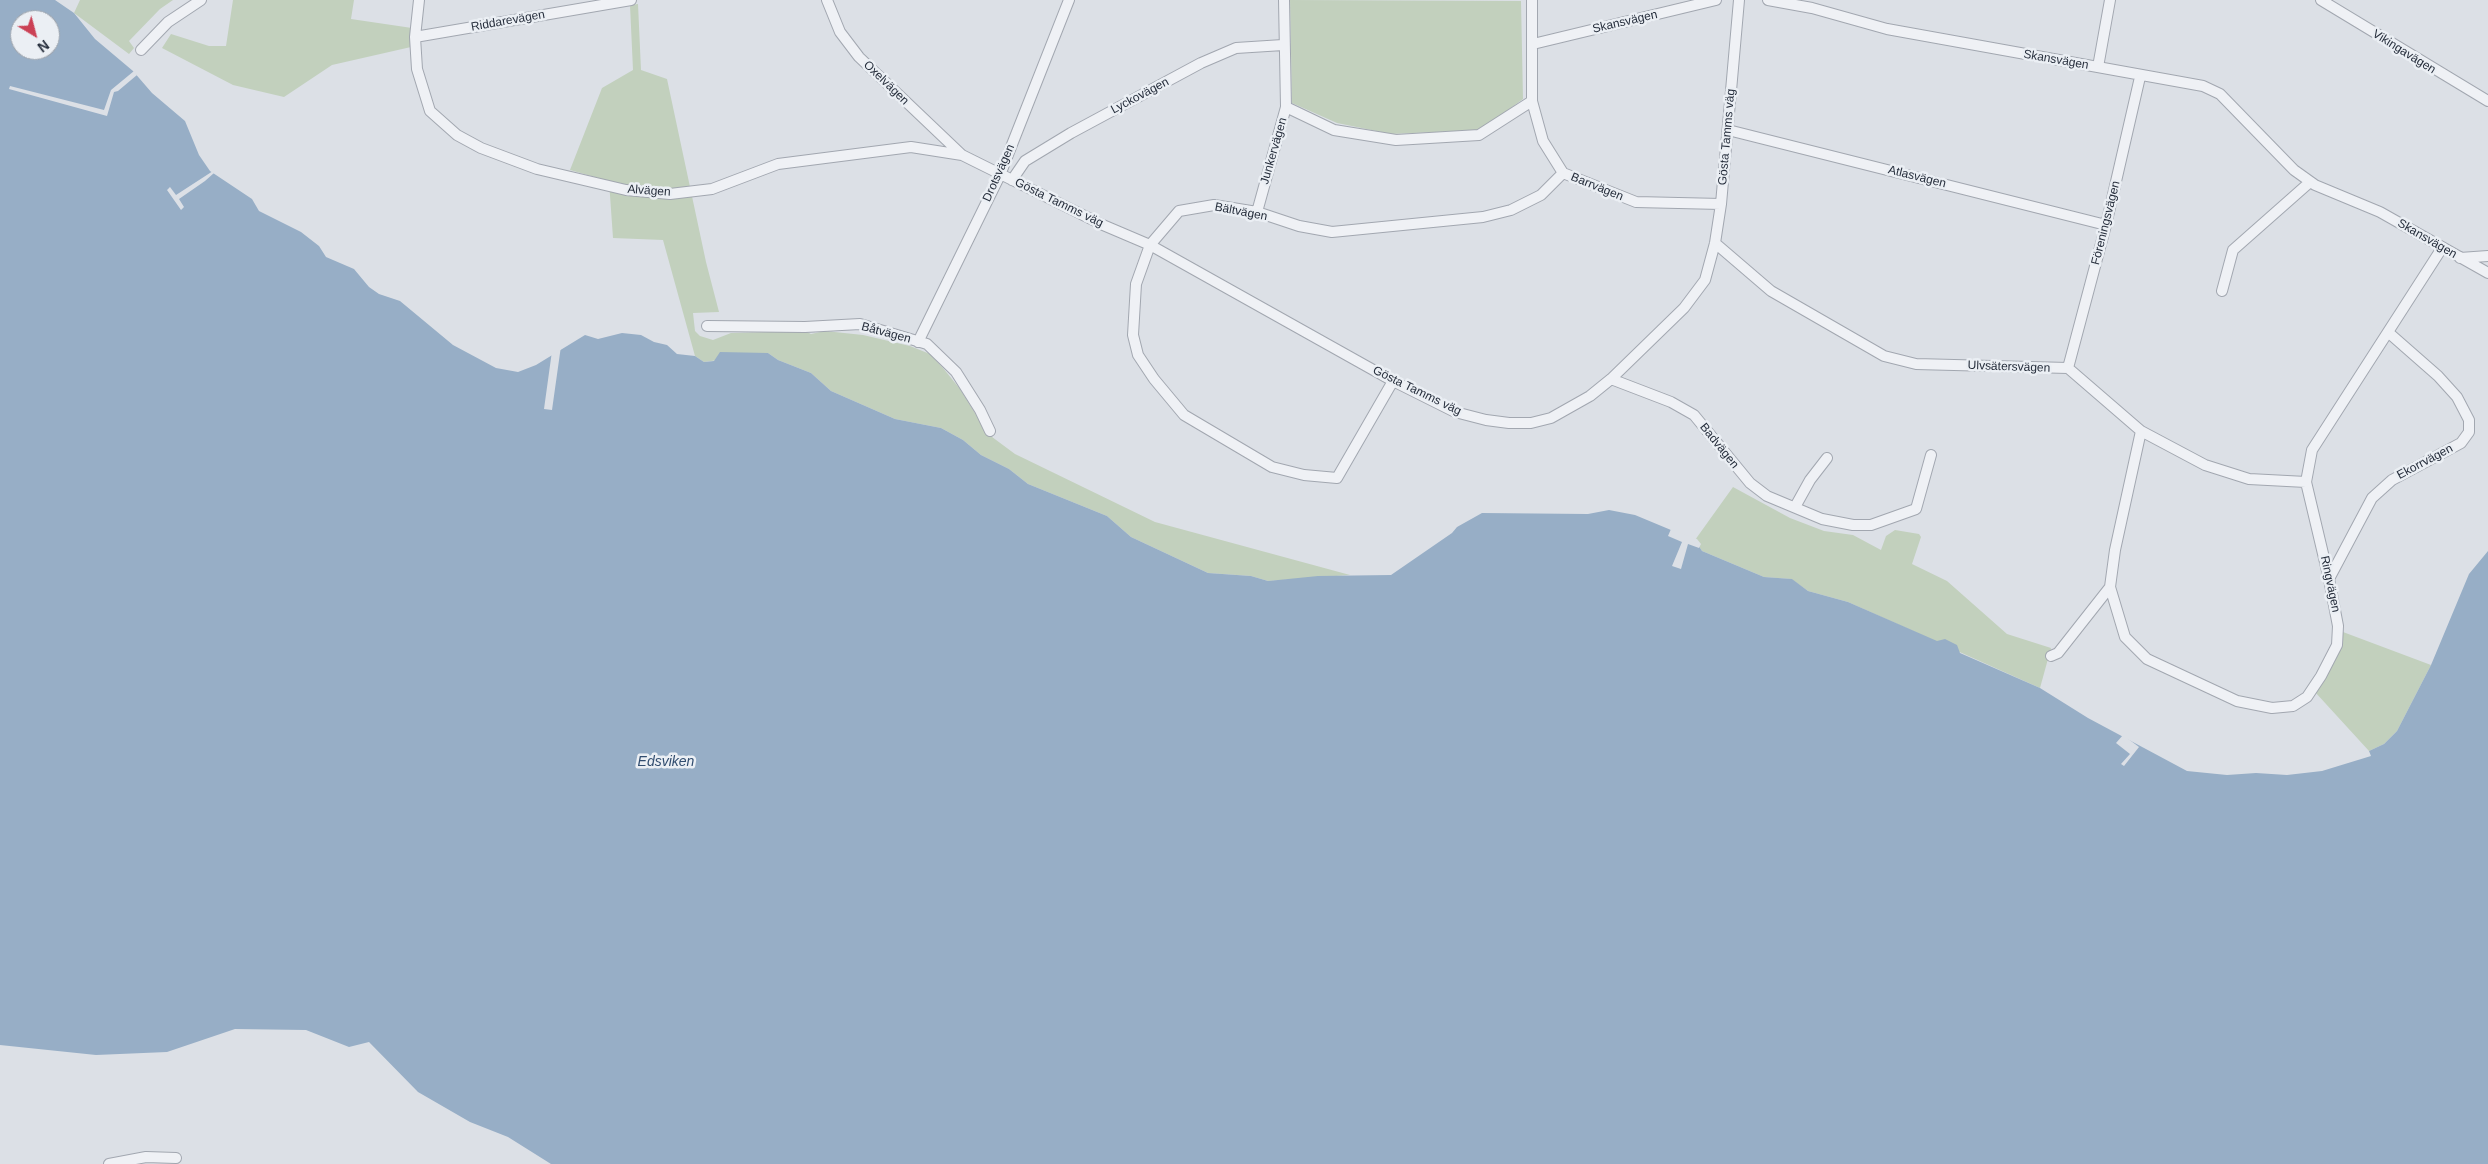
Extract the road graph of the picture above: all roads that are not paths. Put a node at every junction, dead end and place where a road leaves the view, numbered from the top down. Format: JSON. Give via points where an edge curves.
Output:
{"nodes":[{"id":1,"x":201,"y":0,"type":"edge"},
{"id":2,"x":419,"y":0,"type":"edge"},
{"id":3,"x":631,"y":0,"type":"edge"},
{"id":4,"x":827,"y":0,"type":"edge"},
{"id":5,"x":1070,"y":0,"type":"edge"},
{"id":6,"x":1284,"y":0,"type":"edge"},
{"id":7,"x":1532,"y":0,"type":"edge"},
{"id":8,"x":1716,"y":0,"type":"edge"},
{"id":9,"x":1738,"y":0,"type":"edge"},
{"id":10,"x":1768,"y":0,"type":"edge"},
{"id":11,"x":2110,"y":0,"type":"edge"},
{"id":12,"x":2321,"y":0,"type":"edge"},
{"id":13,"x":415,"y":37,"type":"junction"},
{"id":14,"x":1533,"y":44,"type":"junction"},
{"id":15,"x":1283,"y":45,"type":"junction"},
{"id":16,"x":141,"y":50,"type":"dead end"},
{"id":17,"x":2098,"y":67,"type":"junction"},
{"id":18,"x":2140,"y":76,"type":"junction"},
{"id":19,"x":2488,"y":101,"type":"edge"},
{"id":20,"x":1532,"y":102,"type":"junction"},
{"id":21,"x":1286,"y":107,"type":"junction"},
{"id":22,"x":1728,"y":130,"type":"junction"},
{"id":23,"x":962,"y":155,"type":"junction"},
{"id":24,"x":990,"y":168,"type":"joint"},
{"id":25,"x":1563,"y":173,"type":"junction"},
{"id":26,"x":1000,"y":175,"type":"junction"},
{"id":27,"x":1012,"y":180,"type":"junction"},
{"id":28,"x":2310,"y":182,"type":"junction"},
{"id":29,"x":1721,"y":204,"type":"junction"},
{"id":30,"x":1257,"y":212,"type":"junction"},
{"id":31,"x":2106,"y":224,"type":"junction"},
{"id":32,"x":1715,"y":243,"type":"junction"},
{"id":33,"x":1150,"y":245,"type":"junction"},
{"id":34,"x":2442,"y":248,"type":"junction"},
{"id":35,"x":2488,"y":256,"type":"edge"},
{"id":36,"x":2460,"y":258,"type":"junction"},
{"id":37,"x":2488,"y":273,"type":"edge"},
{"id":38,"x":2222,"y":291,"type":"dead end"},
{"id":39,"x":707,"y":326,"type":"dead end"},
{"id":40,"x":2389,"y":333,"type":"junction"},
{"id":41,"x":918,"y":342,"type":"junction"},
{"id":42,"x":2068,"y":368,"type":"junction"},
{"id":43,"x":1612,"y":379,"type":"junction"},
{"id":44,"x":1393,"y":381,"type":"junction"},
{"id":45,"x":990,"y":431,"type":"dead end"},
{"id":46,"x":2141,"y":431,"type":"junction"},
{"id":47,"x":1932,"y":455,"type":"dead end"},
{"id":48,"x":1827,"y":458,"type":"dead end"},
{"id":49,"x":2306,"y":482,"type":"junction"},
{"id":50,"x":1795,"y":507,"type":"junction"},
{"id":51,"x":2330,"y":579,"type":"junction"},
{"id":52,"x":2110,"y":588,"type":"junction"},
{"id":53,"x":2052,"y":656,"type":"dead end"},
{"id":54,"x":176,"y":1158,"type":"dead end"},
{"id":55,"x":109,"y":1164,"type":"edge"}],
"edges":[{"from":1,"to":16,"type":"street","via":[[168,22]]},
{"from":2,"to":13,"type":"street","name":"Alvägen"},
{"from":3,"to":13,"type":"street","name":"Riddarevägen"},
{"from":4,"to":23,"type":"street","name":"Oxelvägen","via":[[840,32],[859,57]]},
{"from":5,"to":26,"type":"street","name":"Drotsvägen"},
{"from":6,"to":15,"type":"street","name":"Junkervägen"},
{"from":7,"to":14,"type":"street","name":"Barrvägen"},
{"from":8,"to":14,"type":"street","name":"Skansvägen"},
{"from":9,"to":22,"type":"street","name":"Gösta Tamms väg"},
{"from":10,"to":17,"type":"street","name":"Skansvägen","via":[[1812,8],[1887,29]]},
{"from":11,"to":17,"type":"street"},
{"from":12,"to":19,"type":"street","name":"Vikingavägen"},
{"from":13,"to":23,"type":"street","name":"Alvägen","via":[[417,69],[430,111],[457,135],[537,169],[626,190],[670,194],[712,189],[778,164],[911,147]]},
{"from":14,"to":20,"type":"street","name":"Barrvägen"},
{"from":15,"to":21,"type":"street","name":"Junkervägen"},
{"from":15,"to":27,"type":"street","name":"Lyckovägen","via":[[1236,48],[1201,63],[1025,161]]},
{"from":17,"to":18,"type":"street","name":"Skansvägen"},
{"from":18,"to":28,"type":"street","name":"Skansvägen","via":[[2203,86],[2220,94],[2294,170]]},
{"from":18,"to":31,"type":"street","name":"Föreningsvägen"},
{"from":20,"to":21,"type":"street","via":[[1479,135],[1396,140],[1334,130]]},
{"from":20,"to":25,"type":"street","name":"Barrvägen","via":[[1543,141]]},
{"from":21,"to":30,"type":"street","name":"Junkervägen"},
{"from":22,"to":29,"type":"street","name":"Gösta Tamms väg"},
{"from":22,"to":31,"type":"street","name":"Atlasvägen"},
{"from":23,"to":24,"type":"street","name":"Alvägen"},
{"from":24,"to":26,"type":"street","name":"Gösta Tamms väg"},
{"from":25,"to":29,"type":"street","name":"Barrvägen","via":[[1636,202]]},
{"from":25,"to":30,"type":"street","name":"Bältvägen","via":[[1540,195],[1511,210],[1483,217],[1332,232],[1299,226]]},
{"from":26,"to":27,"type":"street","name":"Gösta Tamms väg"},
{"from":26,"to":41,"type":"street","name":"Drotsvägen"},
{"from":27,"to":33,"type":"street","name":"Gösta Tamms väg"},
{"from":28,"to":34,"type":"street","name":"Skansvägen","via":[[2380,212]]},
{"from":28,"to":38,"type":"street","via":[[2233,250]]},
{"from":29,"to":32,"type":"street","name":"Gösta Tamms väg"},
{"from":30,"to":33,"type":"street","name":"Bältvägen","via":[[1214,205],[1178,211]]},
{"from":31,"to":42,"type":"street","name":"Föreningsvägen"},
{"from":32,"to":42,"type":"street","name":"Ulvsätersvägen","via":[[1771,291],[1884,356],[1916,364]]},
{"from":32,"to":43,"type":"street","name":"Gösta Tamms väg","via":[[1704,280],[1684,308]]},
{"from":33,"to":44,"type":"street","name":"Gösta Tamms väg"},
{"from":33,"to":44,"type":"street","name":"Bältvägen","via":[[1136,284],[1133,334],[1138,355],[1154,380],[1184,415],[1272,468],[1337,478]]},
{"from":34,"to":36,"type":"street","name":"Skansvägen"},
{"from":34,"to":40,"type":"street","name":"Ringvägen"},
{"from":35,"to":36,"type":"street"},
{"from":36,"to":37,"type":"street","name":"Skansvägen"},
{"from":39,"to":41,"type":"street","name":"Båtvägen","via":[[860,324]]},
{"from":40,"to":49,"type":"street","name":"Ringvägen","via":[[2312,450]]},
{"from":40,"to":51,"type":"street","name":"Ekorrvägen","via":[[2457,397],[2469,420],[2469,432],[2461,443],[2392,480],[2372,498]]},
{"from":41,"to":45,"type":"street","name":"Båtvägen","via":[[927,344],[956,372]]},
{"from":42,"to":46,"type":"street","name":"Ulvsätersvägen"},
{"from":43,"to":44,"type":"street","name":"Gösta Tamms väg","via":[[1571,409],[1551,418],[1524,423],[1486,420],[1455,412]]},
{"from":43,"to":50,"type":"street","name":"Badvägen","via":[[1671,402],[1694,415],[1750,483],[1767,496]]},
{"from":46,"to":49,"type":"street","name":"Ulvsätersvägen","via":[[2205,465],[2249,480]]},
{"from":46,"to":52,"type":"street","name":"Ringvägen"},
{"from":47,"to":50,"type":"street","name":"Badvägen","via":[[1916,509],[1871,525],[1854,525],[1822,519]]},
{"from":48,"to":50,"type":"street"},
{"from":49,"to":51,"type":"street","name":"Ringvägen"},
{"from":51,"to":52,"type":"street","name":"Ringvägen","via":[[2338,626],[2337,645],[2307,697],[2293,706],[2272,708],[2237,701],[2146,659],[2125,637]]},
{"from":52,"to":53,"type":"street","via":[[2058,653]]},
{"from":54,"to":55,"type":"street","via":[[146,1157]]}]}
